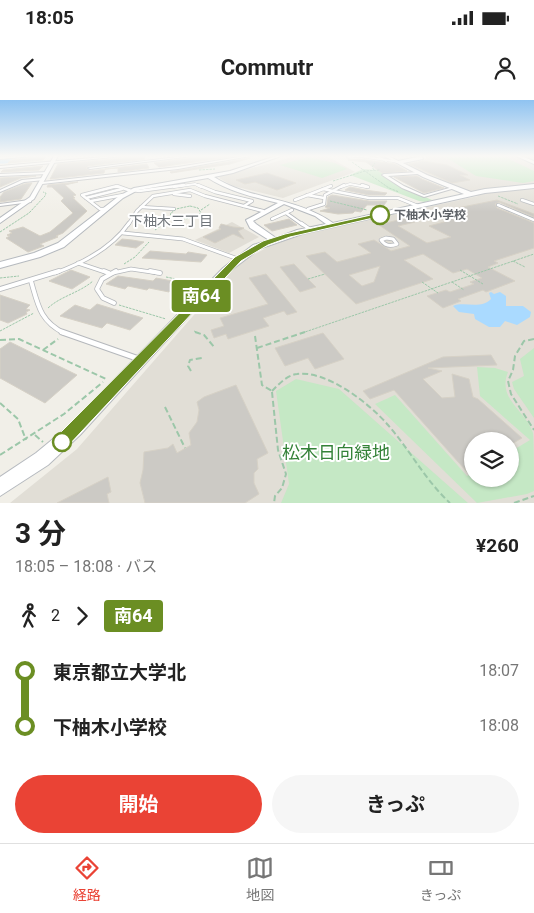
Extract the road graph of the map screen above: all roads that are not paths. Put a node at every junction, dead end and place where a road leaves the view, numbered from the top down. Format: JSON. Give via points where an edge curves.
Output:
{"nodes":[{"id":1,"x":1,"y":175,"type":"edge"},
{"id":2,"x":46,"y":175,"type":"edge"},
{"id":3,"x":89,"y":175,"type":"edge"},
{"id":4,"x":117,"y":175,"type":"edge"},
{"id":5,"x":215,"y":175,"type":"edge"},
{"id":6,"x":387,"y":175,"type":"edge"},
{"id":7,"x":422,"y":175,"type":"edge"},
{"id":8,"x":209,"y":176,"type":"junction"},
{"id":9,"x":44,"y":178,"type":"junction"},
{"id":10,"x":88,"y":178,"type":"junction"},
{"id":11,"x":0,"y":183,"type":"edge"},
{"id":12,"x":12,"y":185,"type":"junction"},
{"id":13,"x":331,"y":186,"type":"dead end"},
{"id":14,"x":534,"y":186,"type":"edge"},
{"id":15,"x":368,"y":187,"type":"dead end"},
{"id":16,"x":453,"y":188,"type":"junction"},
{"id":17,"x":323,"y":189,"type":"junction"},
{"id":18,"x":0,"y":191,"type":"edge"},
{"id":19,"x":132,"y":191,"type":"junction"},
{"id":20,"x":123,"y":192,"type":"junction"},
{"id":21,"x":332,"y":192,"type":"junction"},
{"id":22,"x":166,"y":194,"type":"junction"},
{"id":23,"x":307,"y":195,"type":"junction"},
{"id":24,"x":471,"y":195,"type":"junction"},
{"id":25,"x":190,"y":196,"type":"dead end"},
{"id":26,"x":295,"y":200,"type":"dead end"},
{"id":27,"x":324,"y":200,"type":"junction"},
{"id":28,"x":522,"y":200,"type":"dead end"},
{"id":29,"x":29,"y":201,"type":"junction"},
{"id":30,"x":90,"y":201,"type":"junction"},
{"id":31,"x":284,"y":202,"type":"junction"},
{"id":32,"x":0,"y":204,"type":"edge"},
{"id":33,"x":534,"y":204,"type":"edge"},
{"id":34,"x":141,"y":206,"type":"junction"},
{"id":35,"x":244,"y":206,"type":"junction"},
{"id":36,"x":418,"y":206,"type":"junction"},
{"id":37,"x":498,"y":206,"type":"dead end"},
{"id":38,"x":151,"y":207,"type":"junction"},
{"id":39,"x":164,"y":208,"type":"junction"},
{"id":40,"x":107,"y":209,"type":"junction"},
{"id":41,"x":174,"y":209,"type":"road end"},
{"id":42,"x":308,"y":209,"type":"junction"},
{"id":43,"x":292,"y":210,"type":"dead end"},
{"id":44,"x":263,"y":211,"type":"junction"},
{"id":45,"x":146,"y":212,"type":"dead end"},
{"id":46,"x":158,"y":213,"type":"dead end"},
{"id":47,"x":286,"y":213,"type":"junction"},
{"id":48,"x":272,"y":219,"type":"dead end"},
{"id":49,"x":534,"y":220,"type":"edge"},
{"id":50,"x":0,"y":221,"type":"edge"},
{"id":51,"x":332,"y":225,"type":"junction"},
{"id":52,"x":311,"y":230,"type":"junction"},
{"id":53,"x":123,"y":233,"type":"junction"},
{"id":54,"x":378,"y":235,"type":"dead end"},
{"id":55,"x":384,"y":239,"type":"junction"},
{"id":56,"x":274,"y":240,"type":"junction"},
{"id":57,"x":238,"y":259,"type":"junction"},
{"id":58,"x":78,"y":263,"type":"junction"},
{"id":59,"x":0,"y":265,"type":"edge"},
{"id":60,"x":109,"y":273,"type":"junction"},
{"id":61,"x":159,"y":274,"type":"road end"},
{"id":62,"x":30,"y":281,"type":"junction"},
{"id":63,"x":0,"y":289,"type":"edge"},
{"id":64,"x":114,"y":303,"type":"road end"},
{"id":65,"x":141,"y":360,"type":"junction"},
{"id":66,"x":0,"y":487,"type":"edge"}],
"edges":[{"from":1,"to":9,"type":"street"},
{"from":2,"to":9,"type":"street"},
{"from":3,"to":10,"type":"street"},
{"from":4,"to":10,"type":"street"},
{"from":5,"to":8,"type":"street"},
{"from":6,"to":16,"type":"street","via":[[384,175],[424,196]]},
{"from":7,"to":16,"type":"street"},
{"from":8,"to":19,"type":"street"},
{"from":8,"to":31,"type":"street","via":[[229,188]]},
{"from":9,"to":10,"type":"street"},
{"from":9,"to":12,"type":"street"},
{"from":9,"to":29,"type":"street"},
{"from":11,"to":12,"type":"street"},
{"from":12,"to":18,"type":"street"},
{"from":13,"to":17,"type":"lane"},
{"from":14,"to":24,"type":"street"},
{"from":15,"to":21,"type":"lane","via":[[352,182]]},
{"from":16,"to":24,"type":"street"},
{"from":17,"to":21,"type":"lane"},
{"from":17,"to":23,"type":"lane"},
{"from":19,"to":20,"type":"street"},
{"from":19,"to":35,"type":"lane","via":[[195,184],[252,202]]},
{"from":20,"to":30,"type":"lane"},
{"from":20,"to":30,"type":"lane","via":[[117,186],[82,194]]},
{"from":20,"to":40,"type":"street"},
{"from":21,"to":27,"type":"lane","via":[[325,195]]},
{"from":21,"to":36,"type":"lane","via":[[369,198],[395,197]]},
{"from":22,"to":25,"type":"lane"},
{"from":22,"to":34,"type":"lane","via":[[150,198]]},
{"from":22,"to":35,"type":"lane","via":[[190,190]]},
{"from":23,"to":26,"type":"lane"},
{"from":23,"to":27,"type":"lane"},
{"from":24,"to":36,"type":"street"},
{"from":27,"to":42,"type":"lane","via":[[322,206]]},
{"from":28,"to":33,"type":"lane"},
{"from":29,"to":32,"type":"street"},
{"from":29,"to":50,"type":"street"},
{"from":30,"to":40,"type":"lane","via":[[100,209]]},
{"from":31,"to":42,"type":"street"},
{"from":31,"to":44,"type":"street"},
{"from":34,"to":38,"type":"lane"},
{"from":34,"to":53,"type":"lane"},
{"from":35,"to":44,"type":"lane"},
{"from":36,"to":51,"type":"street"},
{"from":37,"to":49,"type":"lane"},
{"from":38,"to":39,"type":"lane"},
{"from":38,"to":45,"type":"lane"},
{"from":39,"to":41,"type":"lane"},
{"from":39,"to":46,"type":"lane"},
{"from":40,"to":59,"type":"street","via":[[58,247]]},
{"from":42,"to":51,"type":"street"},
{"from":43,"to":47,"type":"lane"},
{"from":44,"to":56,"type":"street","via":[[250,218],[249,222]]},
{"from":47,"to":48,"type":"lane"},
{"from":47,"to":52,"type":"lane"},
{"from":51,"to":52,"type":"street"},
{"from":52,"to":56,"type":"street"},
{"from":53,"to":57,"type":"lane","via":[[191,241]]},
{"from":53,"to":58,"type":"lane"},
{"from":54,"to":55,"type":"lane"},
{"from":55,"to":55,"type":"lane","via":[[393,240],[397,244],[386,245],[381,242]]},
{"from":56,"to":57,"type":"street"},
{"from":57,"to":65,"type":"street"},
{"from":58,"to":60,"type":"lane"},
{"from":58,"to":62,"type":"lane"},
{"from":60,"to":61,"type":"lane","via":[[132,269]]},
{"from":60,"to":64,"type":"lane","via":[[96,291]]},
{"from":62,"to":63,"type":"lane"},
{"from":62,"to":65,"type":"lane","via":[[49,324]]},
{"from":65,"to":66,"type":"street","via":[[65,439]]}]}
